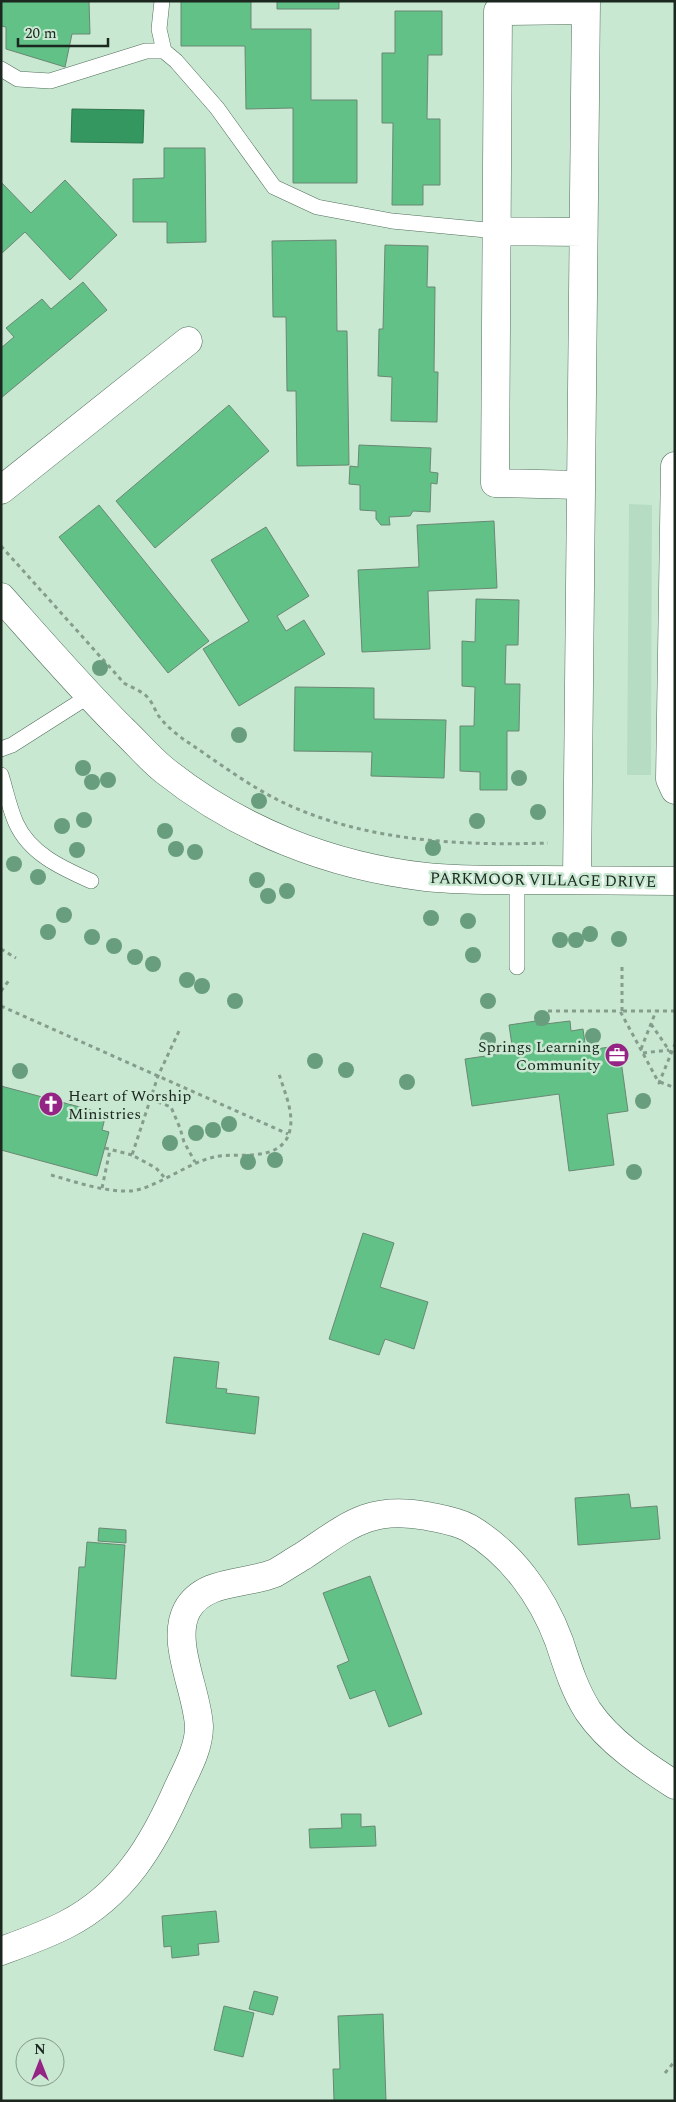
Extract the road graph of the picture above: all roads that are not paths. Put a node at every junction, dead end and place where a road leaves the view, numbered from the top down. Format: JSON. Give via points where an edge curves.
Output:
{"nodes":[{"id":1,"x":162,"y":1,"type":"edge"},
{"id":2,"x":586,"y":6,"type":"edge"},
{"id":3,"x":164,"y":52,"type":"junction"},
{"id":4,"x":1,"y":69,"type":"edge"},
{"id":5,"x":497,"y":230,"type":"junction"},
{"id":6,"x":583,"y":232,"type":"junction"},
{"id":7,"x":188,"y":341,"type":"dead end"},
{"id":8,"x":675,"y":466,"type":"edge"},
{"id":9,"x":580,"y":485,"type":"junction"},
{"id":10,"x":1,"y":490,"type":"edge"},
{"id":11,"x":7,"y":614,"type":"edge"},
{"id":12,"x":89,"y":696,"type":"junction"},
{"id":13,"x":1,"y":749,"type":"edge"},
{"id":14,"x":1,"y":775,"type":"edge"},
{"id":15,"x":675,"y":790,"type":"edge"},
{"id":16,"x":517,"y":880,"type":"junction"},
{"id":17,"x":576,"y":880,"type":"junction"},
{"id":18,"x":91,"y":881,"type":"dead end"},
{"id":19,"x":675,"y":881,"type":"edge"},
{"id":20,"x":518,"y":967,"type":"dead end"},
{"id":21,"x":675,"y":1785,"type":"edge"},
{"id":22,"x":1,"y":1951,"type":"edge"}],
"edges":[{"from":1,"to":3,"type":"lane","via":[[159,29]]},
{"from":2,"to":5,"type":"street","via":[[498,11]]},
{"from":2,"to":6,"type":"street"},
{"from":3,"to":4,"type":"lane","via":[[146,51],[50,82],[18,80]]},
{"from":3,"to":5,"type":"lane","via":[[217,108],[274,187],[317,206],[392,220]]},
{"from":5,"to":6,"type":"street"},
{"from":5,"to":9,"type":"street","via":[[495,483]]},
{"from":6,"to":9,"type":"street"},
{"from":7,"to":10,"type":"street"},
{"from":8,"to":15,"type":"street","via":[[670,779]]},
{"from":9,"to":17,"type":"street"},
{"from":11,"to":12,"type":"street","name":"PARKMOOR VILLAGE DRIVE"},
{"from":12,"to":13,"type":"lane"},
{"from":12,"to":16,"type":"street","name":"PARKMOOR VILLAGE DRIVE","via":[[177,780],[240,821],[280,840],[325,855],[426,877]]},
{"from":14,"to":18,"type":"lane","via":[[17,825],[25,836],[45,857]]},
{"from":16,"to":17,"type":"street","name":"PARKMOOR VILLAGE DRIVE"},
{"from":16,"to":20,"type":"lane"},
{"from":17,"to":19,"type":"street","name":"PARKMOOR VILLAGE DRIVE"},
{"from":21,"to":22,"type":"street","via":[[641,1762],[603,1729],[590,1713],[539,1600],[518,1569],[501,1553],[466,1527],[447,1520],[404,1513],[374,1515],[346,1527],[275,1573],[214,1588],[194,1599],[183,1618],[182,1629],[187,1671],[198,1716],[198,1743],[157,1832],[134,1870],[102,1901],[68,1924]]}]}
